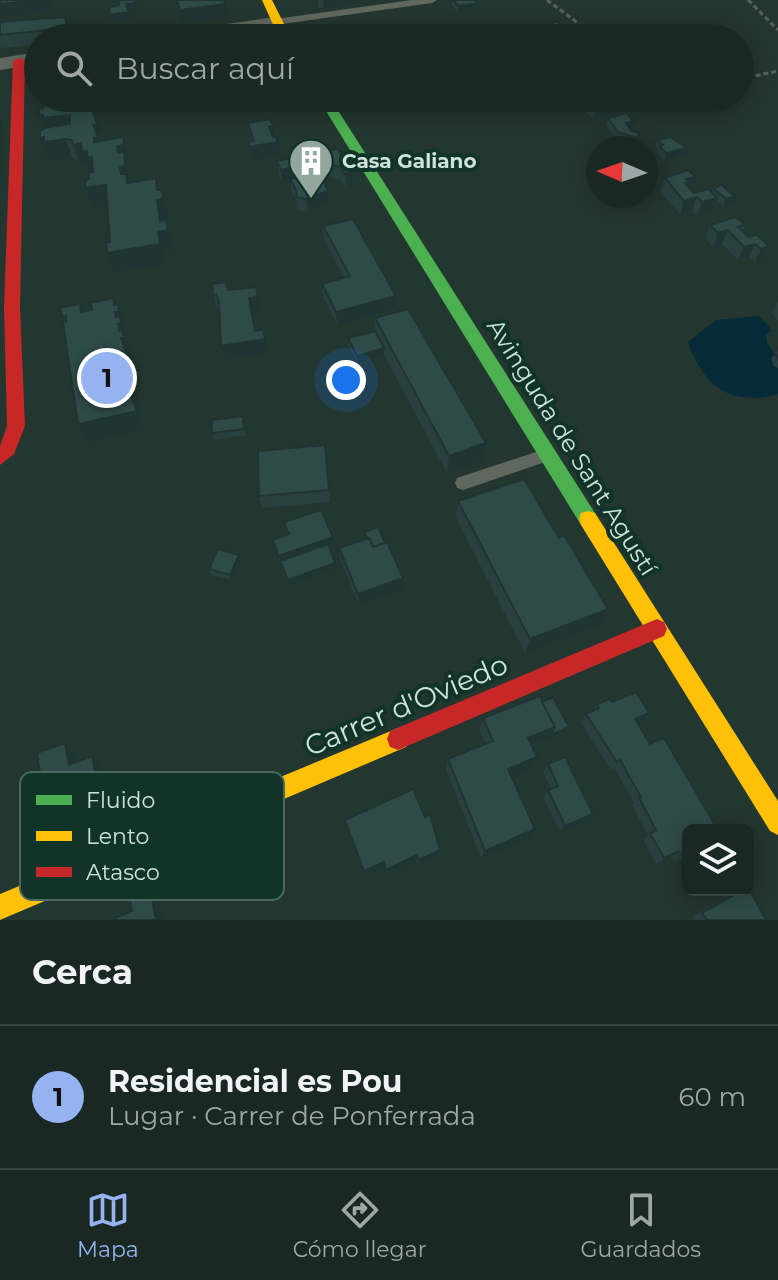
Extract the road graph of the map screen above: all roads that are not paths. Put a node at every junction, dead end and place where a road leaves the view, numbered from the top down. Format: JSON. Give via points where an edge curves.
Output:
{"nodes":[{"id":1,"x":267,"y":0,"type":"edge"},
{"id":2,"x":432,"y":0,"type":"edge"},
{"id":3,"x":277,"y":24,"type":"edge"},
{"id":4,"x":310,"y":24,"type":"edge"},
{"id":5,"x":19,"y":61,"type":"edge"},
{"id":6,"x":333,"y":112,"type":"edge"},
{"id":7,"x":548,"y":454,"type":"junction"},
{"id":8,"x":0,"y":458,"type":"edge"},
{"id":9,"x":463,"y":483,"type":"dead end"},
{"id":10,"x":657,"y":629,"type":"junction"},
{"id":11,"x":284,"y":787,"type":"edge"},
{"id":12,"x":778,"y":823,"type":"edge"},
{"id":13,"x":20,"y":899,"type":"edge"},
{"id":14,"x":0,"y":907,"type":"edge"}],
"edges":[{"from":1,"to":3,"type":"street"},
{"from":2,"to":4,"type":"lane"},
{"from":5,"to":8,"type":"street","via":[[12,307],[16,426]]},
{"from":6,"to":7,"type":"street","name":"Avinguda de Sant Agustí"},
{"from":7,"to":9,"type":"lane"},
{"from":7,"to":10,"type":"street","name":"Avinguda de Sant Agustí"},
{"from":10,"to":11,"type":"street","name":"Carrer d'Oviedo"},
{"from":10,"to":12,"type":"street","name":"Avinguda de Sant Agustí"},
{"from":13,"to":14,"type":"street","name":"Carrer d'Oviedo"}]}
